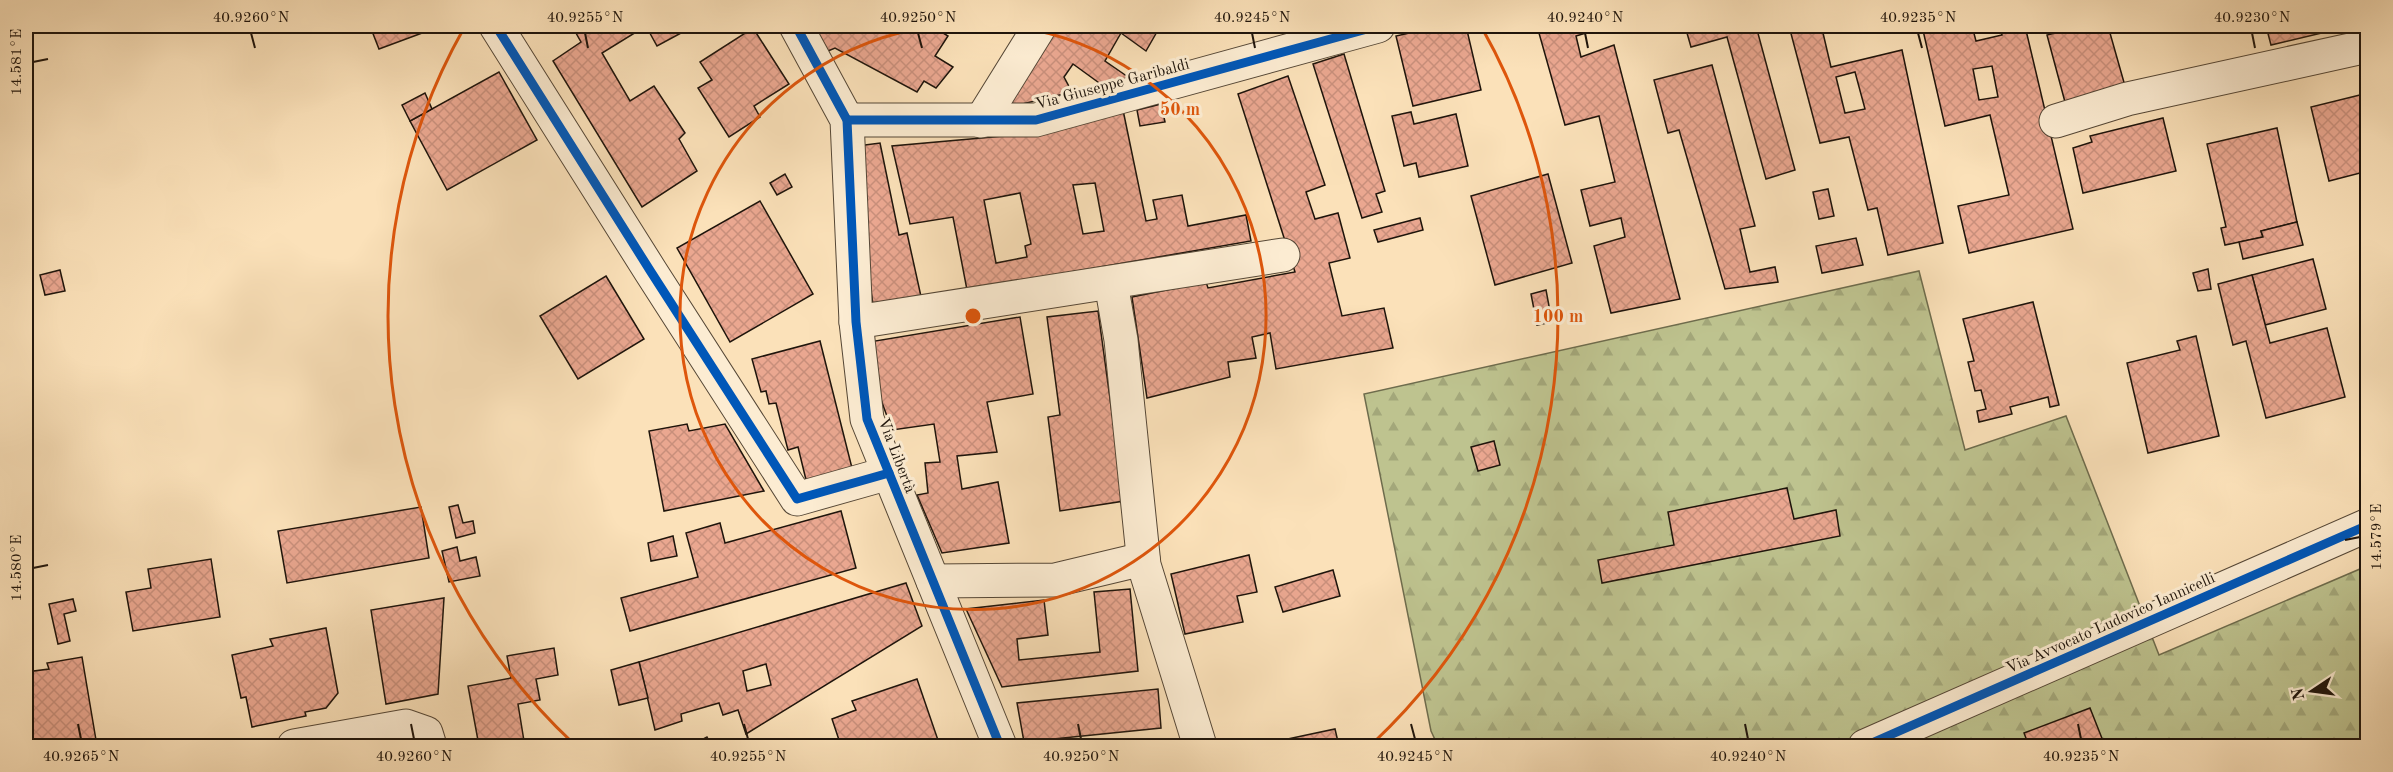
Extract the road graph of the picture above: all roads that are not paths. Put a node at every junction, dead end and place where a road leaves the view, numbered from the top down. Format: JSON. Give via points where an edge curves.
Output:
{"nodes":[{"id":1,"x":496,"y":26,"type":"edge"},
{"id":2,"x":796,"y":26,"type":"edge"},
{"id":3,"x":1040,"y":26,"type":"edge"},
{"id":4,"x":1362,"y":28,"type":"edge"},
{"id":5,"x":2367,"y":46,"type":"edge"},
{"id":6,"x":848,"y":120,"type":"junction"},
{"id":7,"x":981,"y":121,"type":"junction"},
{"id":8,"x":2056,"y":121,"type":"dead end"},
{"id":9,"x":1283,"y":255,"type":"dead end"},
{"id":10,"x":1111,"y":283,"type":"junction"},
{"id":11,"x":856,"y":322,"type":"junction"},
{"id":12,"x":889,"y":473,"type":"junction"},
{"id":13,"x":2367,"y":525,"type":"edge"},
{"id":14,"x":1143,"y":559,"type":"junction"},
{"id":15,"x":933,"y":581,"type":"junction"},
{"id":16,"x":294,"y":747,"type":"edge"},
{"id":17,"x":430,"y":747,"type":"edge"},
{"id":18,"x":1000,"y":747,"type":"edge"},
{"id":19,"x":1200,"y":747,"type":"edge"},
{"id":20,"x":1865,"y":747,"type":"edge"}],
"edges":[{"from":1,"to":12,"type":"street","via":[[797,499]]},
{"from":2,"to":6,"type":"street"},
{"from":3,"to":7,"type":"street"},
{"from":4,"to":7,"type":"street","name":"Via Giuseppe Garibaldi","via":[[1036,120]]},
{"from":5,"to":8,"type":"street","via":[[2127,99]]},
{"from":6,"to":7,"type":"street","name":"Via Giuseppe Garibaldi"},
{"from":6,"to":11,"type":"street","name":"Via Libertà"},
{"from":9,"to":10,"type":"street"},
{"from":10,"to":11,"type":"street"},
{"from":10,"to":14,"type":"street","via":[[1121,340]]},
{"from":11,"to":12,"type":"street","name":"Via Libertà","via":[[867,419]]},
{"from":12,"to":15,"type":"street","name":"Via Libertà"},
{"from":13,"to":20,"type":"street","name":"Via Avvocato Ludovico Iannicelli"},
{"from":14,"to":15,"type":"street","via":[[1055,580]]},
{"from":14,"to":19,"type":"street"},
{"from":15,"to":18,"type":"street","name":"Via Libertà"},
{"from":16,"to":17,"type":"street","via":[[406,726],[426,733]]}]}
